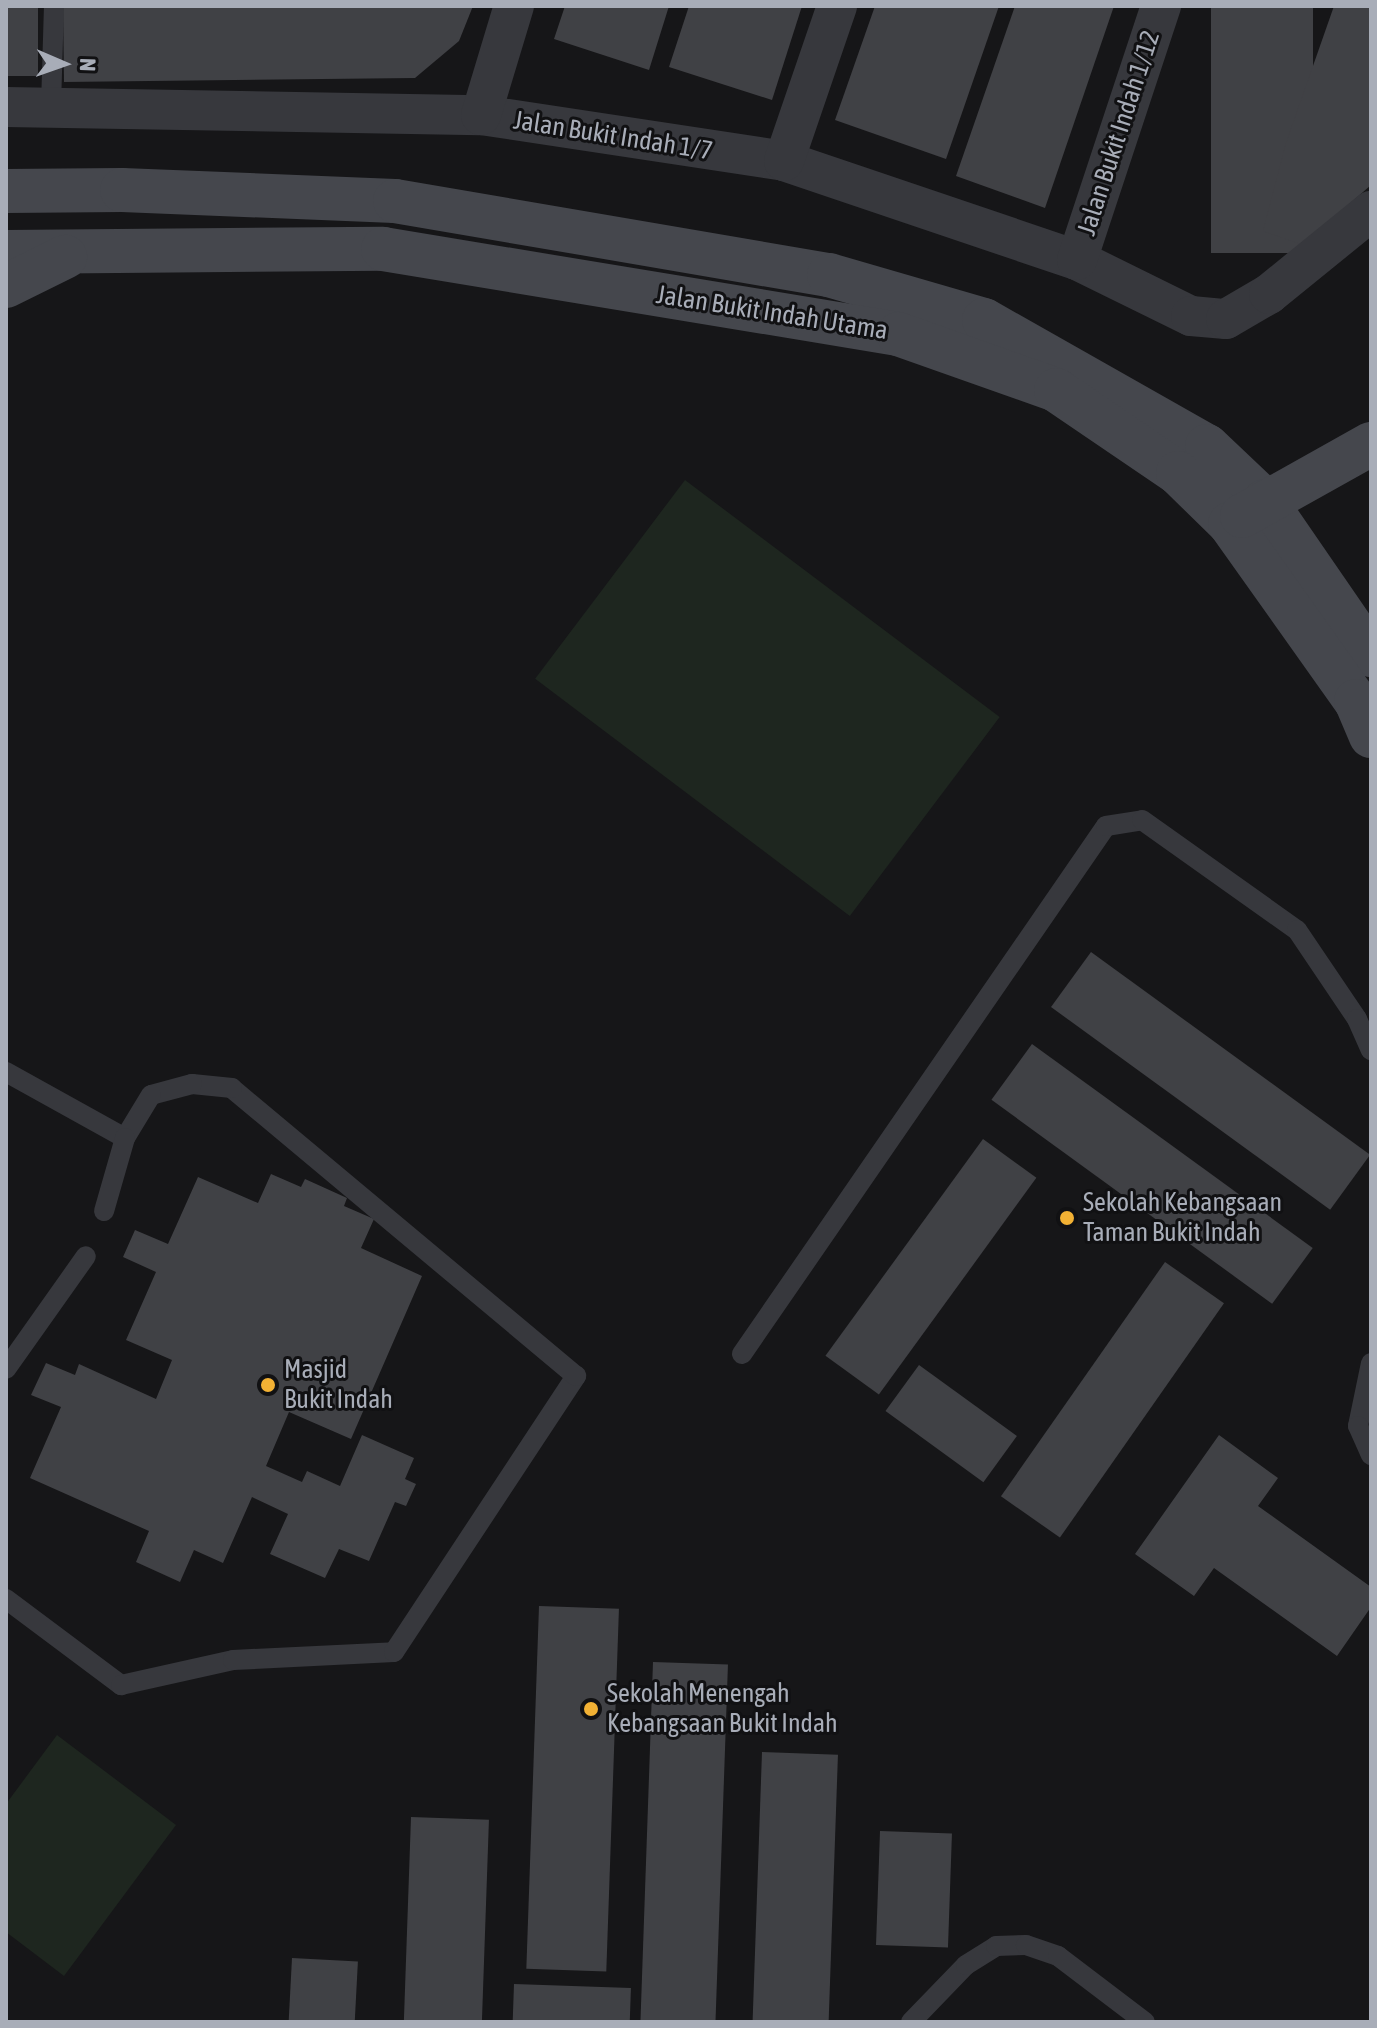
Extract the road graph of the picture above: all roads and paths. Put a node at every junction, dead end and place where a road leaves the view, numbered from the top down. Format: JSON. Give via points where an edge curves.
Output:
{"nodes":[{"id":1,"x":54,"y":6,"type":"edge"},
{"id":2,"x":514,"y":6,"type":"edge"},
{"id":3,"x":837,"y":6,"type":"edge"},
{"id":4,"x":1161,"y":6,"type":"edge"},
{"id":5,"x":51,"y":106,"type":"junction"},
{"id":6,"x":6,"y":107,"type":"edge"},
{"id":7,"x":481,"y":115,"type":"junction"},
{"id":8,"x":784,"y":161,"type":"junction"},
{"id":9,"x":6,"y":191,"type":"edge"},
{"id":10,"x":1371,"y":211,"type":"edge"},
{"id":11,"x":6,"y":252,"type":"edge"},
{"id":12,"x":82,"y":252,"type":"junction"},
{"id":13,"x":1077,"y":260,"type":"junction"},
{"id":14,"x":6,"y":286,"type":"edge"},
{"id":15,"x":1371,"y":444,"type":"edge"},
{"id":16,"x":1247,"y":512,"type":"junction"},
{"id":17,"x":1371,"y":655,"type":"edge"},
{"id":18,"x":1371,"y":736,"type":"edge"},
{"id":19,"x":1371,"y":1050,"type":"edge"},
{"id":20,"x":6,"y":1072,"type":"edge"},
{"id":21,"x":125,"y":1138,"type":"junction"},
{"id":22,"x":104,"y":1211,"type":"dead end"},
{"id":23,"x":86,"y":1256,"type":"dead end"},
{"id":24,"x":742,"y":1354,"type":"dead end"},
{"id":25,"x":1371,"y":1363,"type":"edge"},
{"id":26,"x":6,"y":1369,"type":"edge"},
{"id":27,"x":1371,"y":1455,"type":"edge"},
{"id":28,"x":6,"y":1599,"type":"edge"},
{"id":29,"x":911,"y":2022,"type":"edge"},
{"id":30,"x":1145,"y":2022,"type":"edge"}],
"edges":[{"from":1,"to":5,"type":"lane"},
{"from":2,"to":7,"type":"street"},
{"from":3,"to":8,"type":"street"},
{"from":4,"to":13,"type":"street","name":"Jalan Bukit Indah 1/12"},
{"from":5,"to":6,"type":"street","name":"Jalan Bukit Indah 1/7"},
{"from":5,"to":7,"type":"street","name":"Jalan Bukit Indah 1/7"},
{"from":7,"to":8,"type":"street","name":"Jalan Bukit Indah 1/7"},
{"from":8,"to":13,"type":"street","name":"Jalan Bukit Indah 1/7"},
{"from":9,"to":16,"type":"street","name":"Jalan Bukit Indah Utama","via":[[395,201],[829,275],[984,320],[1207,446]]},
{"from":10,"to":13,"type":"street","name":"Jalan Bukit Indah 1/7","via":[[1259,300],[1226,319],[1191,316]]},
{"from":11,"to":12,"type":"street","name":"Jalan Bukit Indah Utama"},
{"from":12,"to":14,"type":"street","via":[[41,264]]},
{"from":12,"to":16,"type":"street","name":"Jalan Bukit Indah Utama","via":[[383,249],[898,334],[1056,390],[1178,473]]},
{"from":15,"to":16,"type":"street"},
{"from":16,"to":17,"type":"street","name":"Jalan Bukit Indah Utama"},
{"from":16,"to":18,"type":"street","name":"Jalan Bukit Indah Utama"},
{"from":19,"to":24,"type":"lane","via":[[1357,1019],[1297,930],[1142,820],[1106,826]]},
{"from":20,"to":21,"type":"lane"},
{"from":21,"to":22,"type":"lane"},
{"from":21,"to":28,"type":"lane","via":[[151,1095],[192,1084],[232,1088],[576,1376],[394,1652],[233,1660],[121,1685]]},
{"from":23,"to":26,"type":"lane"},
{"from":25,"to":27,"type":"lane","via":[[1358,1426]]},
{"from":29,"to":30,"type":"lane","via":[[966,1965],[996,1946],[1026,1945],[1058,1956]]}]}
